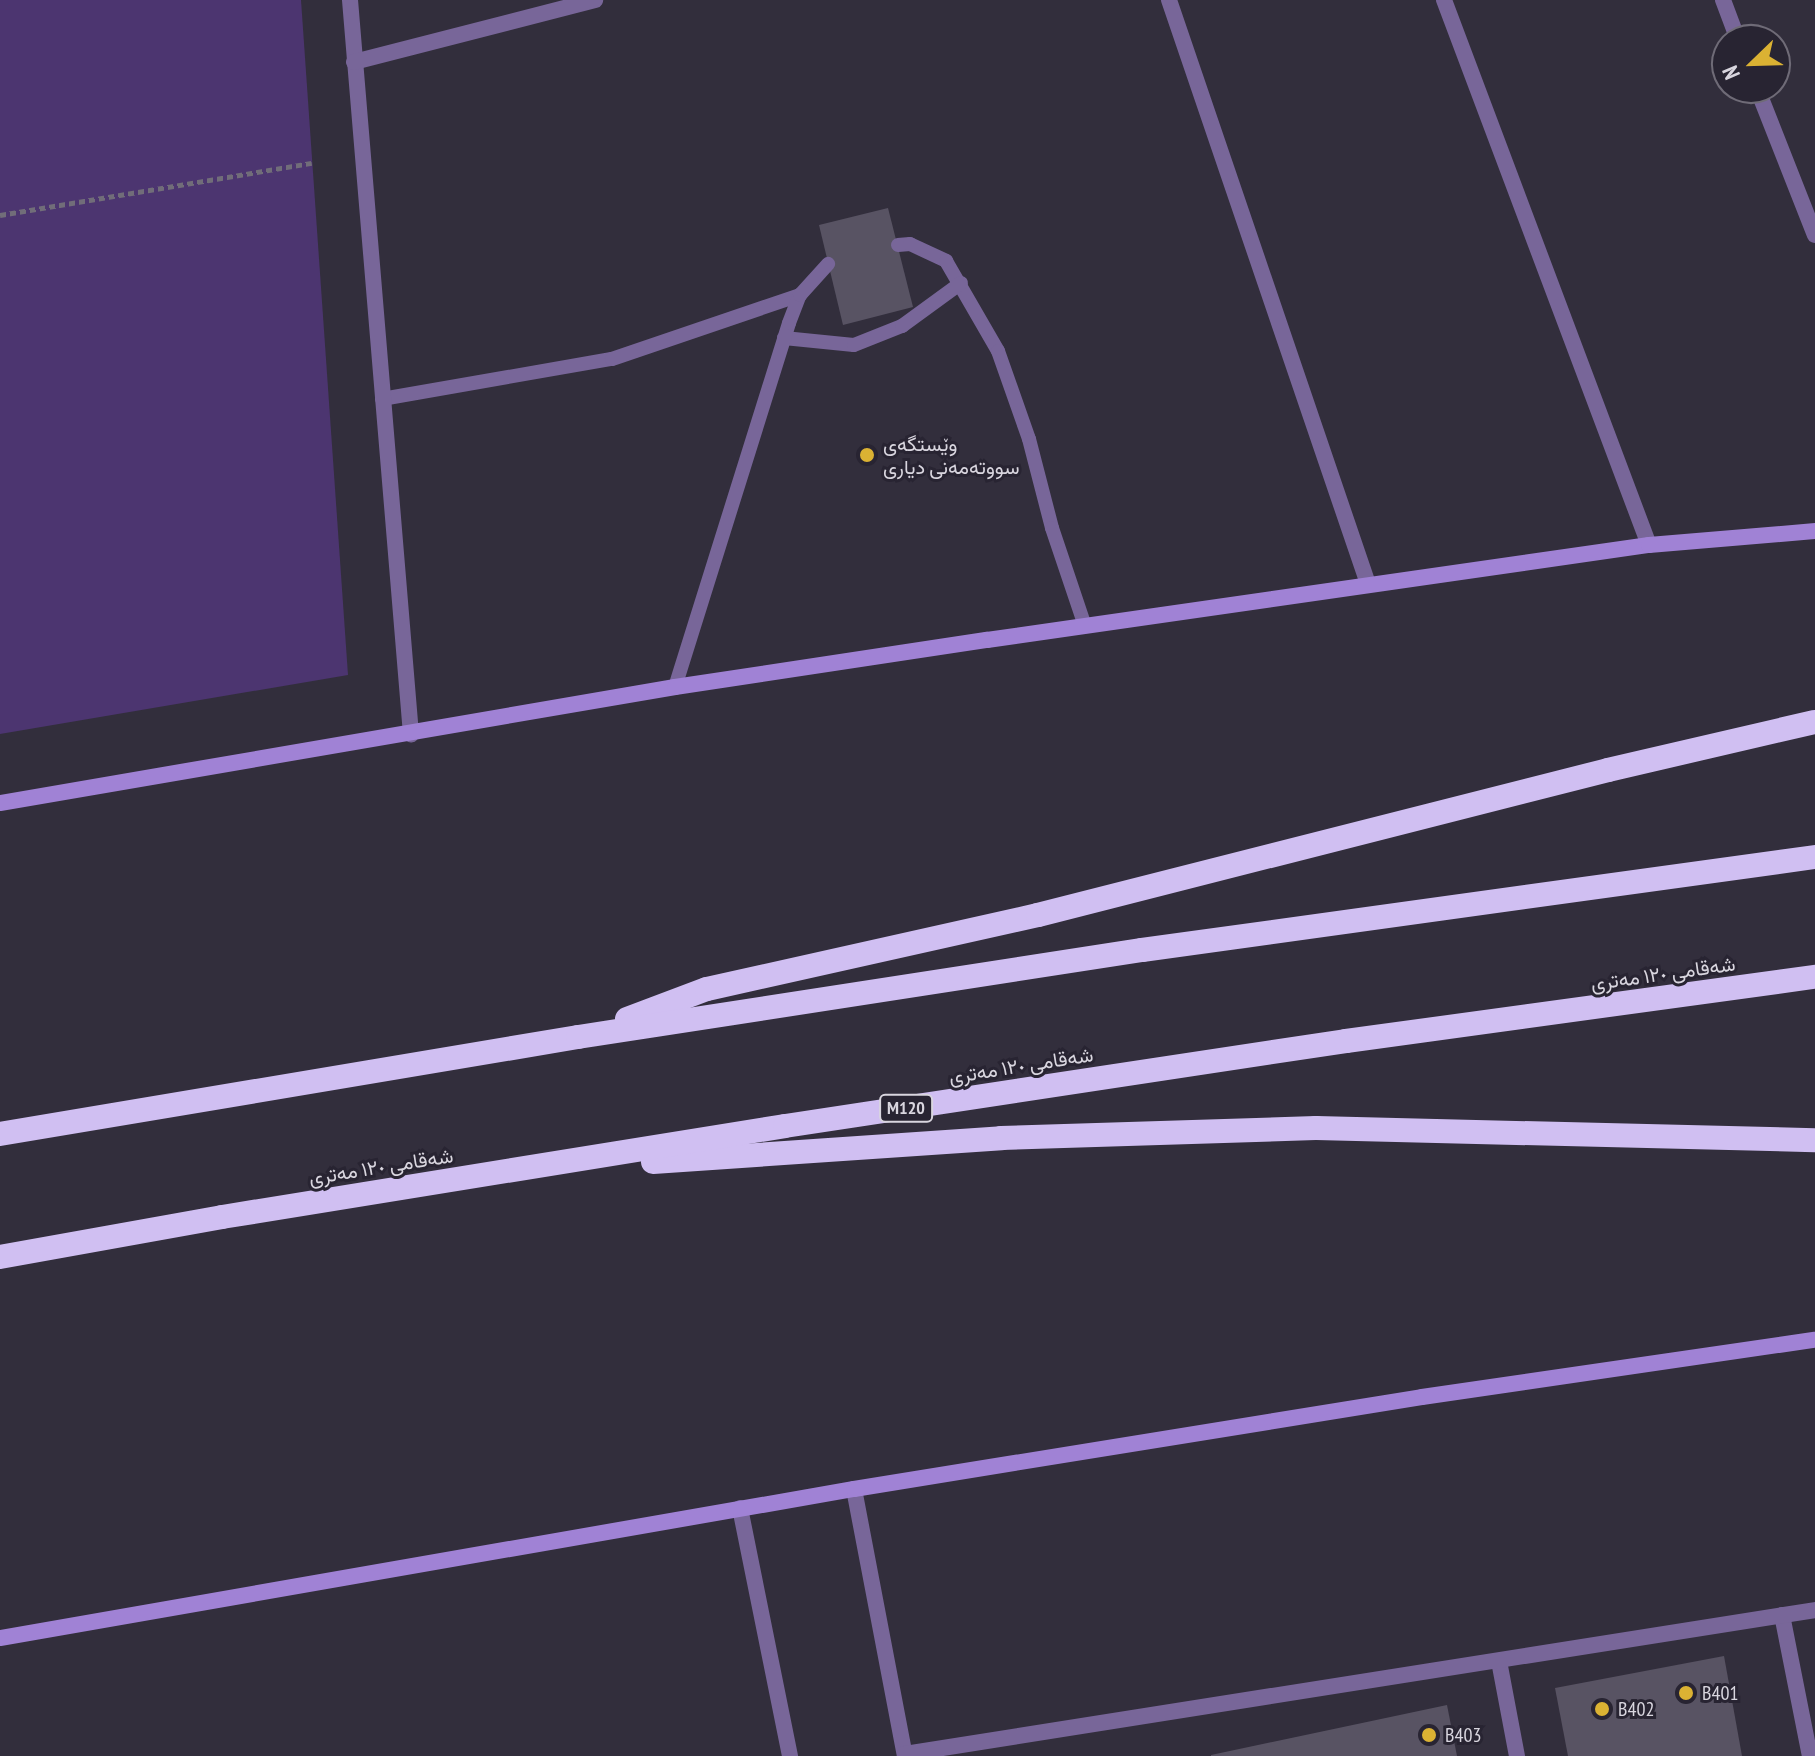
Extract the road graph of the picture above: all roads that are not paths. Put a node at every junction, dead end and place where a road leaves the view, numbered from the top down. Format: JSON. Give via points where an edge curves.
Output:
{"nodes":[{"id":1,"x":350,"y":0,"type":"edge"},
{"id":2,"x":595,"y":0,"type":"edge"},
{"id":3,"x":1169,"y":0,"type":"edge"},
{"id":4,"x":1444,"y":0,"type":"edge"},
{"id":5,"x":1723,"y":0,"type":"edge"},
{"id":6,"x":1732,"y":24,"type":"edge"},
{"id":7,"x":354,"y":62,"type":"junction"},
{"id":8,"x":1763,"y":104,"type":"edge"},
{"id":9,"x":1815,"y":235,"type":"edge"},
{"id":10,"x":898,"y":245,"type":"dead end"},
{"id":11,"x":828,"y":264,"type":"dead end"},
{"id":12,"x":961,"y":283,"type":"junction"},
{"id":13,"x":800,"y":295,"type":"junction"},
{"id":14,"x":784,"y":338,"type":"junction"},
{"id":15,"x":382,"y":399,"type":"junction"},
{"id":16,"x":1815,"y":531,"type":"edge"},
{"id":17,"x":1649,"y":545,"type":"junction"},
{"id":18,"x":1368,"y":584,"type":"junction"},
{"id":19,"x":1085,"y":626,"type":"junction"},
{"id":20,"x":675,"y":687,"type":"junction"},
{"id":21,"x":1815,"y":722,"type":"edge"},
{"id":22,"x":411,"y":734,"type":"junction"},
{"id":23,"x":0,"y":803,"type":"edge"},
{"id":24,"x":1815,"y":857,"type":"edge"},
{"id":25,"x":1815,"y":977,"type":"edge"},
{"id":26,"x":578,"y":1037,"type":"junction"},
{"id":27,"x":0,"y":1134,"type":"edge"},
{"id":28,"x":1815,"y":1140,"type":"edge"},
{"id":29,"x":222,"y":1217,"type":"junction"},
{"id":30,"x":0,"y":1257,"type":"edge"},
{"id":31,"x":1815,"y":1340,"type":"edge"},
{"id":32,"x":854,"y":1489,"type":"junction"},
{"id":33,"x":740,"y":1508,"type":"junction"},
{"id":34,"x":1815,"y":1610,"type":"edge"},
{"id":35,"x":1782,"y":1615,"type":"junction"},
{"id":36,"x":0,"y":1638,"type":"edge"},
{"id":37,"x":1499,"y":1661,"type":"junction"},
{"id":38,"x":905,"y":1755,"type":"edge"},
{"id":39,"x":790,"y":1756,"type":"edge"},
{"id":40,"x":1517,"y":1756,"type":"edge"},
{"id":41,"x":1810,"y":1756,"type":"edge"}],
"edges":[{"from":1,"to":7,"type":"street"},
{"from":2,"to":7,"type":"street"},
{"from":3,"to":18,"type":"street"},
{"from":4,"to":17,"type":"street"},
{"from":5,"to":6,"type":"street"},
{"from":7,"to":15,"type":"street"},
{"from":8,"to":9,"type":"street"},
{"from":10,"to":12,"type":"lane","via":[[910,244],[946,261]]},
{"from":11,"to":13,"type":"lane"},
{"from":12,"to":14,"type":"lane","via":[[902,326],[854,345]]},
{"from":12,"to":19,"type":"lane","via":[[998,351]]},
{"from":13,"to":14,"type":"lane"},
{"from":13,"to":15,"type":"lane","via":[[612,359]]},
{"from":14,"to":20,"type":"lane"},
{"from":15,"to":22,"type":"street"},
{"from":16,"to":17,"type":"street"},
{"from":17,"to":18,"type":"street"},
{"from":18,"to":19,"type":"street"},
{"from":19,"to":20,"type":"street"},
{"from":20,"to":22,"type":"street"},
{"from":21,"to":26,"type":"highway","via":[[1038,915],[707,989]]},
{"from":22,"to":23,"type":"street"},
{"from":24,"to":26,"type":"highway","via":[[1142,950]]},
{"from":25,"to":29,"type":"highway","name":"شەقامی ١٢٠ مەتری","number":"M120","via":[[1346,1041]]},
{"from":26,"to":27,"type":"highway"},
{"from":28,"to":29,"type":"highway","via":[[1316,1128],[1001,1138],[601,1165]]},
{"from":29,"to":30,"type":"highway","name":"شەقامی ١٢٠ مەتری","number":"M120"},
{"from":31,"to":32,"type":"street"},
{"from":32,"to":33,"type":"street"},
{"from":32,"to":38,"type":"street"},
{"from":33,"to":36,"type":"street"},
{"from":33,"to":39,"type":"street"},
{"from":34,"to":35,"type":"street"},
{"from":35,"to":37,"type":"street"},
{"from":35,"to":41,"type":"street"},
{"from":37,"to":38,"type":"street"},
{"from":37,"to":40,"type":"street"}]}
